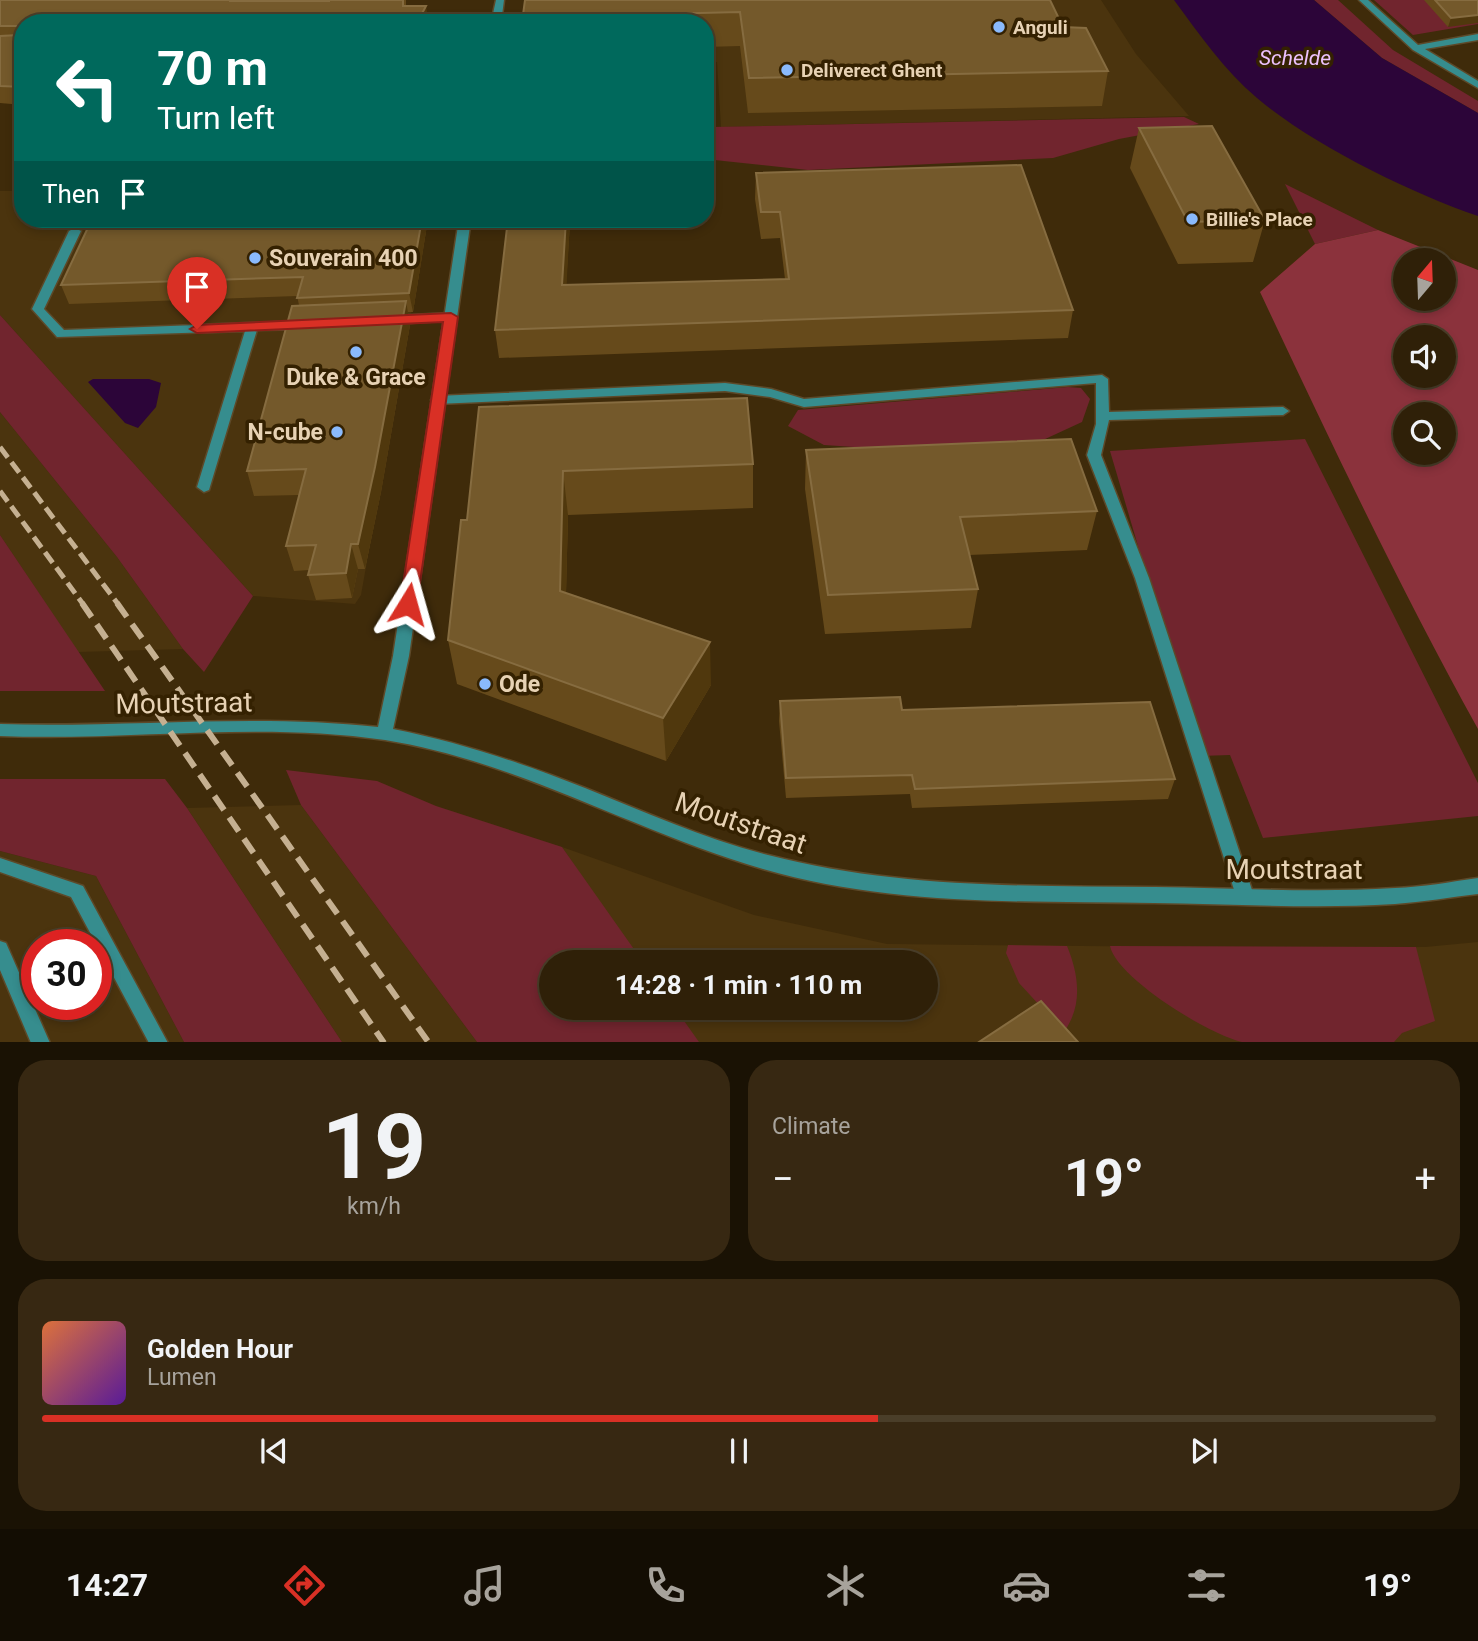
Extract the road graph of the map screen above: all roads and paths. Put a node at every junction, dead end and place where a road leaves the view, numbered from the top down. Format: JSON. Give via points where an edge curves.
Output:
{"nodes":[{"id":1,"x":1363,"y":0,"type":"edge"},
{"id":2,"x":1478,"y":37,"type":"edge"},
{"id":3,"x":1416,"y":48,"type":"junction"},
{"id":4,"x":1478,"y":85,"type":"edge"},
{"id":5,"x":464,"y":228,"type":"edge"},
{"id":6,"x":75,"y":231,"type":"dead end"},
{"id":7,"x":451,"y":317,"type":"junction"},
{"id":8,"x":383,"y":321,"type":"edge"},
{"id":9,"x":317,"y":324,"type":"edge"},
{"id":10,"x":252,"y":328,"type":"junction"},
{"id":11,"x":438,"y":400,"type":"junction"},
{"id":12,"x":1283,"y":411,"type":"dead end"},
{"id":13,"x":1102,"y":416,"type":"junction"},
{"id":14,"x":204,"y":487,"type":"dead end"},
{"id":15,"x":0,"y":730,"type":"edge"},
{"id":16,"x":384,"y":734,"type":"junction"},
{"id":17,"x":0,"y":865,"type":"edge"},
{"id":18,"x":1478,"y":886,"type":"edge"},
{"id":19,"x":1245,"y":896,"type":"junction"},
{"id":20,"x":0,"y":949,"type":"edge"},
{"id":21,"x":41,"y":1042,"type":"edge"},
{"id":22,"x":159,"y":1042,"type":"edge"}],
"edges":[{"from":1,"to":3,"type":"street"},
{"from":2,"to":3,"type":"street"},
{"from":3,"to":4,"type":"street"},
{"from":5,"to":7,"type":"street"},
{"from":6,"to":10,"type":"street","via":[[38,309],[61,334]]},
{"from":7,"to":8,"type":"street"},
{"from":7,"to":11,"type":"street"},
{"from":9,"to":10,"type":"street"},
{"from":10,"to":14,"type":"street"},
{"from":11,"to":13,"type":"street","via":[[724,387],[804,403],[1102,379]]},
{"from":11,"to":16,"type":"street","via":[[401,656]]},
{"from":12,"to":13,"type":"street"},
{"from":13,"to":19,"type":"street","via":[[1094,455],[1142,578]]},
{"from":15,"to":16,"type":"street","name":"Moutstraat","via":[[250,727]]},
{"from":16,"to":19,"type":"street","name":"Moutstraat","via":[[496,762],[760,861],[813,875],[889,886]]},
{"from":17,"to":22,"type":"street","via":[[77,891]]},
{"from":18,"to":19,"type":"street","name":"Moutstraat","via":[[1398,896]]},
{"from":20,"to":21,"type":"street"}]}
